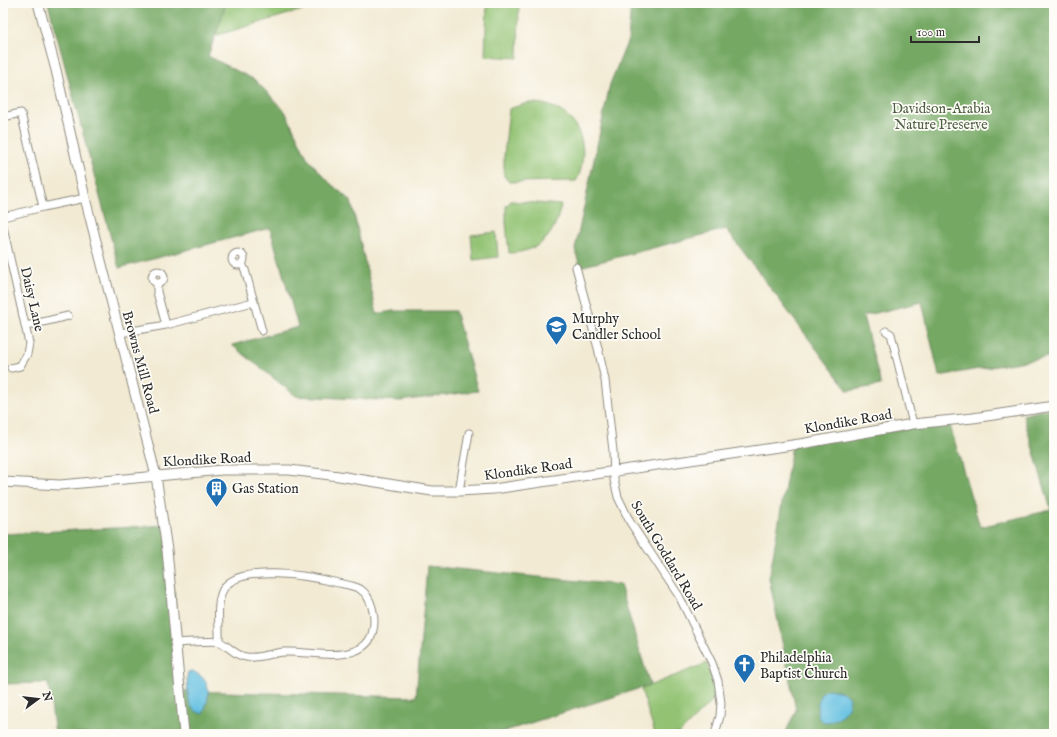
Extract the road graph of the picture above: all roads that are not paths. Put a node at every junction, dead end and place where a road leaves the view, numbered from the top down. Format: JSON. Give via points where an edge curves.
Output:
{"nodes":[{"id":1,"x":38,"y":3,"type":"edge"},
{"id":2,"x":3,"y":117,"type":"edge"},
{"id":3,"x":85,"y":198,"type":"junction"},
{"id":4,"x":43,"y":207,"type":"junction"},
{"id":5,"x":3,"y":217,"type":"edge"},
{"id":6,"x":3,"y":227,"type":"edge"},
{"id":7,"x":242,"y":264,"type":"dead end"},
{"id":8,"x":576,"y":267,"type":"dead end"},
{"id":9,"x":157,"y":283,"type":"dead end"},
{"id":10,"x":253,"y":302,"type":"junction"},
{"id":11,"x":68,"y":316,"type":"dead end"},
{"id":12,"x":166,"y":324,"type":"junction"},
{"id":13,"x":26,"y":326,"type":"junction"},
{"id":14,"x":262,"y":331,"type":"dead end"},
{"id":15,"x":886,"y":331,"type":"dead end"},
{"id":16,"x":120,"y":333,"type":"junction"},
{"id":17,"x":11,"y":368,"type":"dead end"},
{"id":18,"x":1054,"y":406,"type":"edge"},
{"id":19,"x":913,"y":424,"type":"junction"},
{"id":20,"x":469,"y":433,"type":"dead end"},
{"id":21,"x":615,"y":470,"type":"junction"},
{"id":22,"x":156,"y":476,"type":"junction"},
{"id":23,"x":3,"y":482,"type":"edge"},
{"id":24,"x":459,"y":491,"type":"junction"},
{"id":25,"x":219,"y":642,"type":"junction"},
{"id":26,"x":174,"y":643,"type":"junction"},
{"id":27,"x":184,"y":734,"type":"edge"},
{"id":28,"x":715,"y":734,"type":"edge"}],
"edges":[{"from":1,"to":3,"type":"main road","name":"Browns Mill Road"},
{"from":2,"to":4,"type":"street","via":[[21,113]]},
{"from":3,"to":4,"type":"street"},
{"from":3,"to":16,"type":"main road","name":"Browns Mill Road"},
{"from":4,"to":5,"type":"street"},
{"from":6,"to":13,"type":"street","name":"Daisy Lane"},
{"from":7,"to":10,"type":"street"},
{"from":8,"to":21,"type":"street","name":"South Goddard Road","via":[[605,380]]},
{"from":9,"to":12,"type":"street"},
{"from":10,"to":12,"type":"street"},
{"from":10,"to":14,"type":"street"},
{"from":11,"to":13,"type":"street"},
{"from":12,"to":16,"type":"street"},
{"from":13,"to":17,"type":"street","name":"Daisy Lane","via":[[29,343],[27,354],[20,366]]},
{"from":15,"to":19,"type":"street","via":[[891,334]]},
{"from":16,"to":22,"type":"main road","name":"Browns Mill Road"},
{"from":18,"to":19,"type":"main road","name":"Klondike Road"},
{"from":19,"to":21,"type":"main road","name":"Klondike Road","via":[[806,443]]},
{"from":20,"to":24,"type":"street"},
{"from":21,"to":24,"type":"main road","name":"Klondike Road","via":[[494,489]]},
{"from":21,"to":28,"type":"street","name":"South Goddard Road","via":[[614,480],[618,497],[630,522],[679,596],[712,663],[721,703]]},
{"from":22,"to":23,"type":"main road","name":"Klondike Road","via":[[60,485]]},
{"from":22,"to":24,"type":"main road","name":"Klondike Road","via":[[222,470],[289,470],[432,491]]},
{"from":22,"to":26,"type":"main road","name":"Browns Mill Road","via":[[166,544]]},
{"from":25,"to":25,"type":"street","via":[[244,657],[260,657],[283,652],[342,654],[359,649],[367,643],[374,628],[373,612],[368,598],[355,587],[301,576],[244,576],[228,580],[224,588],[219,603]]},
{"from":25,"to":26,"type":"street"},
{"from":26,"to":27,"type":"main road","name":"Browns Mill Road"}]}
